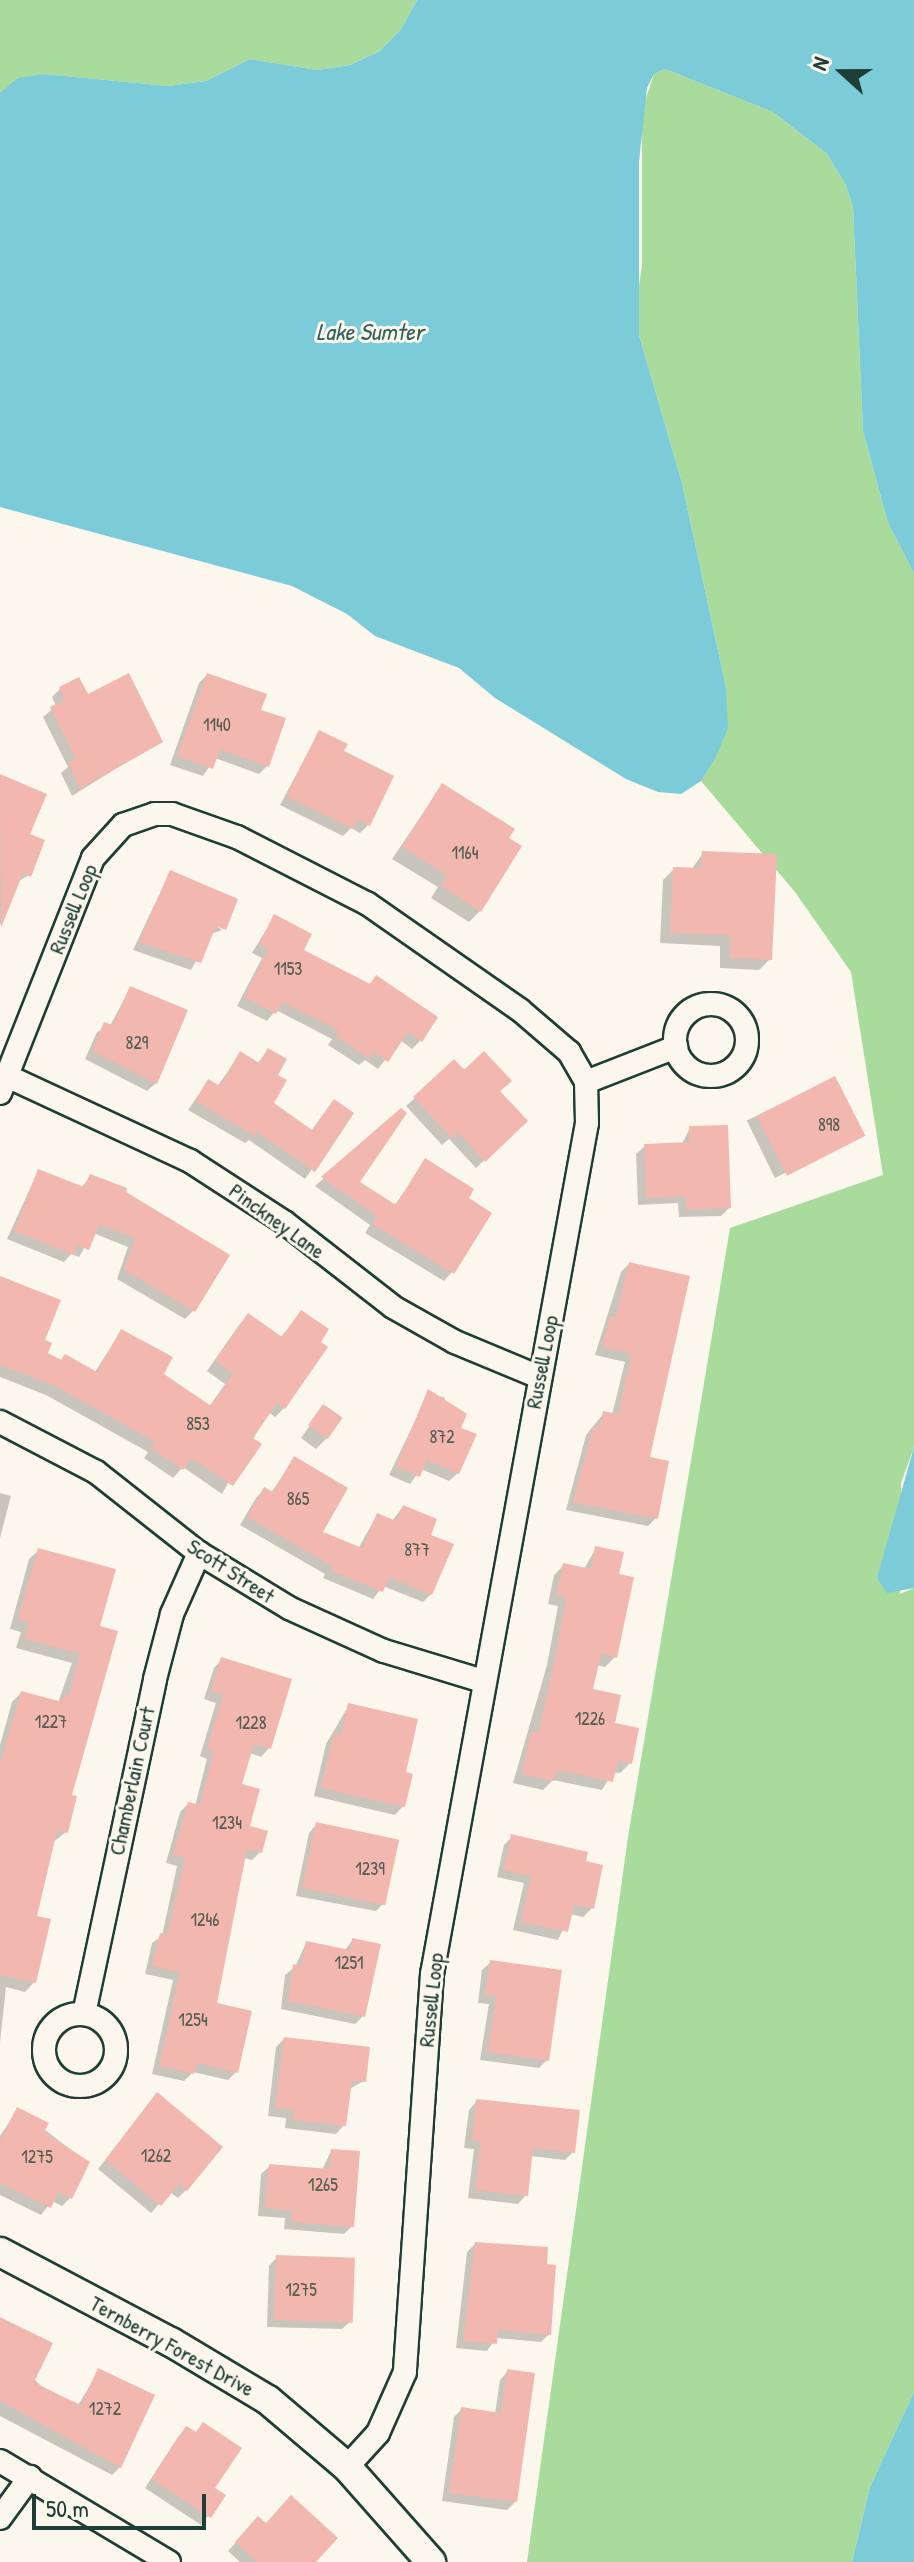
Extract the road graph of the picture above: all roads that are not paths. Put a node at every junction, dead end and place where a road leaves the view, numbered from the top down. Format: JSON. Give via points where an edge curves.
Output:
{"nodes":[{"id":1,"x":676,"y":1047,"type":"dead end"},
{"id":2,"x":586,"y":1082,"type":"junction"},
{"id":3,"x":3,"y":1084,"type":"edge"},
{"id":4,"x":539,"y":1377,"type":"junction"},
{"id":5,"x":0,"y":1422,"type":"edge"},
{"id":6,"x":199,"y":1553,"type":"junction"},
{"id":7,"x":483,"y":1681,"type":"junction"},
{"id":8,"x":84,"y":2014,"type":"dead end"},
{"id":9,"x":0,"y":2252,"type":"edge"},
{"id":10,"x":0,"y":2461,"type":"edge"},
{"id":11,"x":347,"y":2467,"type":"junction"},
{"id":12,"x":30,"y":2477,"type":"junction"},
{"id":13,"x":0,"y":2518,"type":"edge"},
{"id":14,"x":169,"y":2562,"type":"edge"},
{"id":15,"x":431,"y":2562,"type":"edge"}],
"edges":[{"from":1,"to":2,"type":"street"},
{"from":2,"to":3,"type":"street","name":"Russell Loop","via":[[569,1052],[520,1010],[368,904],[237,837],[172,814],[155,814],[123,825],[93,858]]},
{"from":2,"to":4,"type":"street","name":"Russell Loop","via":[[587,1123]]},
{"from":3,"to":4,"type":"street","name":"Pinckney Lane","via":[[190,1161],[284,1222],[393,1307],[455,1342]]},
{"from":4,"to":7,"type":"street","name":"Russell Loop"},
{"from":5,"to":6,"type":"street","name":"Scott Street","via":[[96,1472]]},
{"from":6,"to":7,"type":"street","name":"Scott Street","via":[[328,1627],[384,1651]]},
{"from":6,"to":8,"type":"street","name":"Chamberlain Court","via":[[172,1614],[151,1692]]},
{"from":7,"to":11,"type":"street","name":"Russell Loop","via":[[432,1974],[405,2372],[378,2433]]},
{"from":9,"to":11,"type":"street","name":"Ternberry Forest Drive","via":[[223,2371],[268,2400]]},
{"from":10,"to":12,"type":"street"},
{"from":11,"to":15,"type":"street","name":"Ternberry Forest Drive"},
{"from":12,"to":13,"type":"street"},
{"from":12,"to":14,"type":"street"}]}
